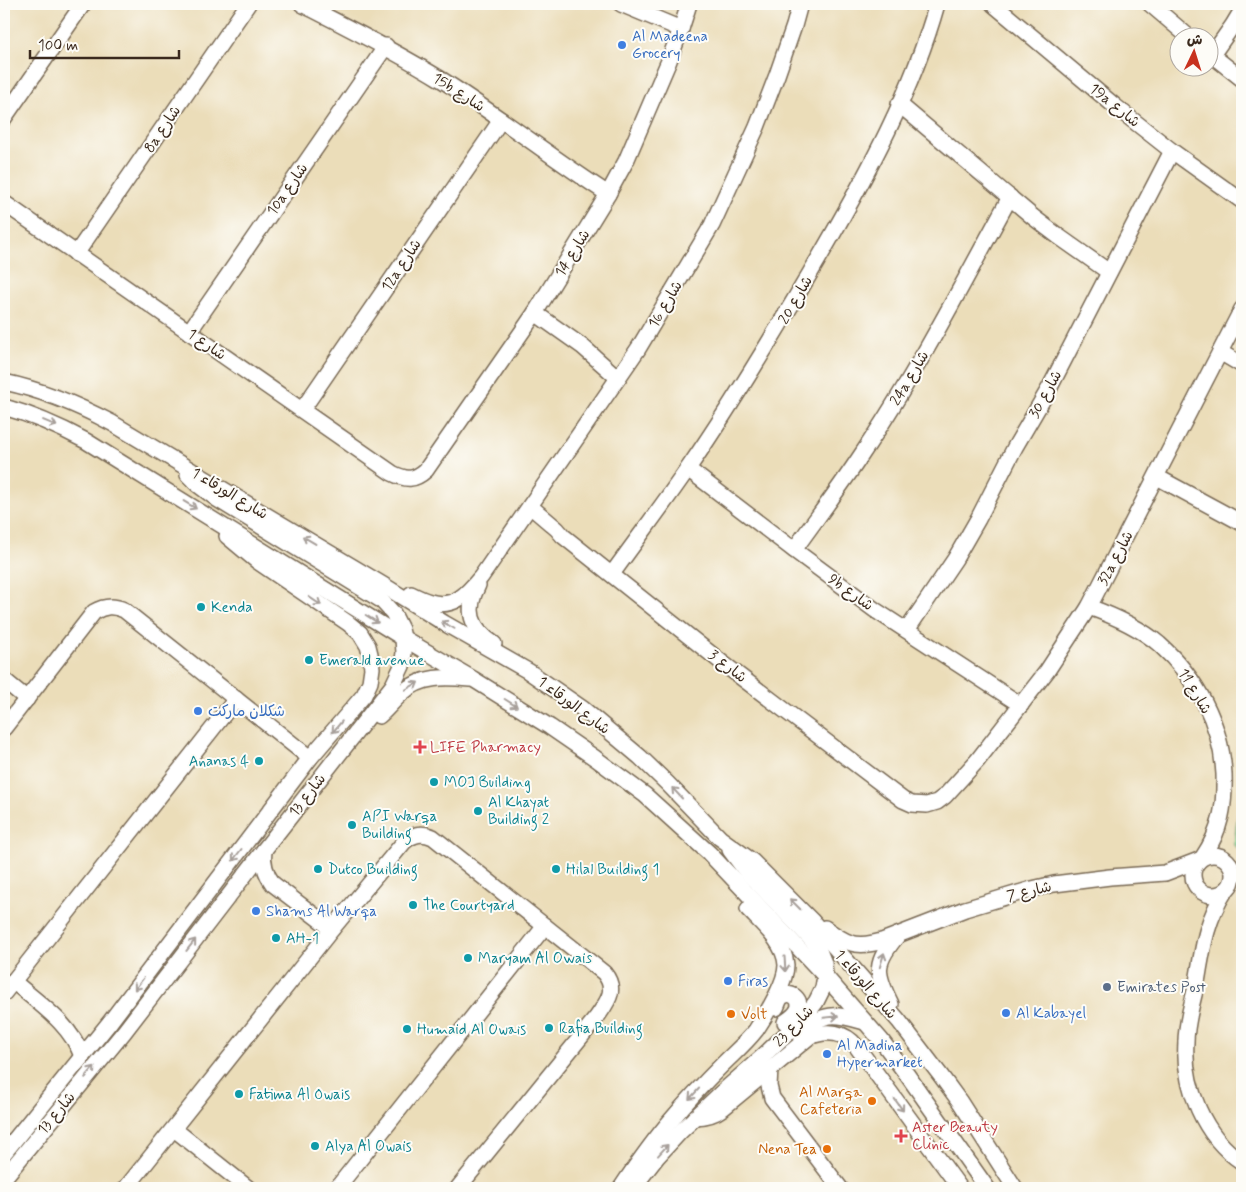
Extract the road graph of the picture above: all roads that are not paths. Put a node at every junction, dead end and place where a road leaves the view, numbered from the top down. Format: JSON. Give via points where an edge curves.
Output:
{"nodes":[{"id":1,"x":82,"y":4,"type":"edge"},
{"id":2,"x":248,"y":4,"type":"edge"},
{"id":3,"x":302,"y":4,"type":"edge"},
{"id":4,"x":621,"y":4,"type":"edge"},
{"id":5,"x":689,"y":4,"type":"edge"},
{"id":6,"x":800,"y":4,"type":"edge"},
{"id":7,"x":937,"y":4,"type":"edge"},
{"id":8,"x":993,"y":4,"type":"edge"},
{"id":9,"x":1150,"y":4,"type":"edge"},
{"id":10,"x":1240,"y":13,"type":"edge"},
{"id":11,"x":1178,"y":28,"type":"edge"},
{"id":12,"x":681,"y":29,"type":"junction"},
{"id":13,"x":1218,"y":42,"type":"edge"},
{"id":14,"x":386,"y":46,"type":"junction"},
{"id":15,"x":1218,"y":58,"type":"edge"},
{"id":16,"x":1242,"y":79,"type":"edge"},
{"id":17,"x":899,"y":104,"type":"junction"},
{"id":18,"x":4,"y":118,"type":"edge"},
{"id":19,"x":501,"y":120,"type":"junction"},
{"id":20,"x":1172,"y":152,"type":"junction"},
{"id":21,"x":608,"y":194,"type":"junction"},
{"id":22,"x":1010,"y":197,"type":"junction"},
{"id":23,"x":1242,"y":201,"type":"edge"},
{"id":24,"x":4,"y":203,"type":"edge"},
{"id":25,"x":76,"y":254,"type":"junction"},
{"id":26,"x":1109,"y":272,"type":"junction"},
{"id":27,"x":1242,"y":310,"type":"edge"},
{"id":28,"x":535,"y":313,"type":"junction"},
{"id":29,"x":189,"y":332,"type":"junction"},
{"id":30,"x":1220,"y":352,"type":"junction"},
{"id":31,"x":1242,"y":365,"type":"edge"},
{"id":32,"x":621,"y":374,"type":"junction"},
{"id":33,"x":4,"y":382,"type":"edge"},
{"id":34,"x":4,"y":407,"type":"edge"},
{"id":35,"x":302,"y":410,"type":"junction"},
{"id":36,"x":172,"y":458,"type":"junction"},
{"id":37,"x":688,"y":469,"type":"junction"},
{"id":38,"x":1157,"y":477,"type":"junction"},
{"id":39,"x":414,"y":478,"type":"joint"},
{"id":40,"x":527,"y":510,"type":"junction"},
{"id":41,"x":209,"y":517,"type":"junction"},
{"id":42,"x":1242,"y":523,"type":"edge"},
{"id":43,"x":794,"y":550,"type":"junction"},
{"id":44,"x":612,"y":574,"type":"junction"},
{"id":45,"x":481,"y":578,"type":"junction"},
{"id":46,"x":383,"y":585,"type":"junction"},
{"id":47,"x":1089,"y":607,"type":"junction"},
{"id":48,"x":907,"y":630,"type":"junction"},
{"id":49,"x":403,"y":638,"type":"junction"},
{"id":50,"x":528,"y":671,"type":"junction"},
{"id":51,"x":473,"y":679,"type":"junction"},
{"id":52,"x":4,"y":680,"type":"edge"},
{"id":53,"x":27,"y":699,"type":"junction"},
{"id":54,"x":236,"y":699,"type":"junction"},
{"id":55,"x":1021,"y":705,"type":"junction"},
{"id":56,"x":361,"y":727,"type":"junction"},
{"id":57,"x":4,"y":728,"type":"edge"},
{"id":58,"x":310,"y":758,"type":"junction"},
{"id":59,"x":955,"y":784,"type":"joint"},
{"id":60,"x":1220,"y":824,"type":"junction"},
{"id":61,"x":728,"y":844,"type":"junction"},
{"id":62,"x":264,"y":850,"type":"junction"},
{"id":63,"x":709,"y":853,"type":"junction"},
{"id":64,"x":1201,"y":859,"type":"junction"},
{"id":65,"x":1228,"y":862,"type":"junction"},
{"id":66,"x":1242,"y":870,"type":"edge"},
{"id":67,"x":1165,"y":873,"type":"junction"},
{"id":68,"x":239,"y":883,"type":"junction"},
{"id":69,"x":1242,"y":883,"type":"edge"},
{"id":70,"x":273,"y":884,"type":"junction"},
{"id":71,"x":1199,"y":889,"type":"junction"},
{"id":72,"x":1226,"y":890,"type":"junction"},
{"id":73,"x":811,"y":920,"type":"junction"},
{"id":74,"x":545,"y":926,"type":"junction"},
{"id":75,"x":332,"y":929,"type":"junction"},
{"id":76,"x":1205,"y":934,"type":"junction"},
{"id":77,"x":898,"y":935,"type":"junction"},
{"id":78,"x":825,"y":976,"type":"junction"},
{"id":79,"x":8,"y":987,"type":"edge"},
{"id":80,"x":899,"y":1021,"type":"junction"},
{"id":81,"x":865,"y":1022,"type":"junction"},
{"id":82,"x":63,"y":1025,"type":"junction"},
{"id":83,"x":100,"y":1034,"type":"junction"},
{"id":84,"x":881,"y":1040,"type":"junction"},
{"id":85,"x":743,"y":1045,"type":"junction"},
{"id":86,"x":773,"y":1047,"type":"junction"},
{"id":87,"x":82,"y":1056,"type":"junction"},
{"id":88,"x":770,"y":1069,"type":"junction"},
{"id":89,"x":880,"y":1078,"type":"junction"},
{"id":90,"x":742,"y":1093,"type":"junction"},
{"id":91,"x":720,"y":1094,"type":"junction"},
{"id":92,"x":772,"y":1098,"type":"junction"},
{"id":93,"x":695,"y":1117,"type":"junction"},
{"id":94,"x":174,"y":1129,"type":"junction"},
{"id":95,"x":4,"y":1153,"type":"edge"},
{"id":96,"x":1242,"y":1162,"type":"edge"},
{"id":97,"x":4,"y":1178,"type":"edge"},
{"id":98,"x":126,"y":1188,"type":"edge"},
{"id":99,"x":248,"y":1188,"type":"edge"},
{"id":100,"x":337,"y":1188,"type":"edge"},
{"id":101,"x":458,"y":1188,"type":"edge"},
{"id":102,"x":621,"y":1188,"type":"edge"},
{"id":103,"x":633,"y":1188,"type":"edge"},
{"id":104,"x":840,"y":1188,"type":"edge"},
{"id":105,"x":960,"y":1188,"type":"edge"},
{"id":106,"x":987,"y":1188,"type":"edge"},
{"id":107,"x":1015,"y":1188,"type":"edge"}],
"edges":[{"from":1,"to":18,"type":"street"},
{"from":2,"to":25,"type":"street","name":"8a شارع"},
{"from":3,"to":14,"type":"street","name":"15b شارع"},
{"from":4,"to":12,"type":"street"},
{"from":5,"to":12,"type":"street","name":"شارع 14"},
{"from":6,"to":32,"type":"street","name":"شارع 16","via":[[757,127],[712,225]]},
{"from":7,"to":17,"type":"street","name":"شارع 20"},
{"from":8,"to":20,"type":"street","name":"19a شارع"},
{"from":9,"to":11,"type":"street"},
{"from":10,"to":13,"type":"street"},
{"from":12,"to":21,"type":"street","name":"شارع 14","via":[[626,161]]},
{"from":14,"to":19,"type":"street","name":"15b شارع"},
{"from":14,"to":29,"type":"street","name":"10a شارع"},
{"from":15,"to":16,"type":"street"},
{"from":17,"to":22,"type":"street"},
{"from":17,"to":37,"type":"street","name":"شارع 20","via":[[869,168],[801,289]]},
{"from":19,"to":21,"type":"street","name":"15b شارع"},
{"from":19,"to":35,"type":"street","name":"12a شارع"},
{"from":20,"to":23,"type":"street","name":"19a شارع"},
{"from":20,"to":26,"type":"street","name":"شارع 30"},
{"from":21,"to":28,"type":"street","name":"شارع 14"},
{"from":22,"to":26,"type":"street"},
{"from":22,"to":43,"type":"street","name":"24a شارع","via":[[906,384],[860,457]]},
{"from":24,"to":25,"type":"street","name":"شارع 1"},
{"from":25,"to":29,"type":"street","name":"شارع 1"},
{"from":26,"to":48,"type":"street","name":"شارع 30","via":[[978,520]]},
{"from":27,"to":30,"type":"street","name":"32a شارع"},
{"from":28,"to":32,"type":"street"},
{"from":28,"to":39,"type":"street","name":"شارع 14","via":[[426,470]]},
{"from":29,"to":35,"type":"street","name":"شارع 1"},
{"from":30,"to":31,"type":"street"},
{"from":30,"to":38,"type":"street","name":"32a شارع"},
{"from":32,"to":40,"type":"street","name":"شارع 16"},
{"from":33,"to":36,"type":"street","name":"شارع الورقاء 1","via":[[52,396],[93,413]]},
{"from":34,"to":41,"type":"street","name":"شارع الورقاء 1","one_way":true,"via":[[70,432]]},
{"from":35,"to":39,"type":"street","name":"شارع 1","via":[[392,473],[406,479]]},
{"from":46,"to":36,"type":"street","name":"شارع الورقاء 1","one_way":true},
{"from":36,"to":49,"type":"street","name":"شارع 13","via":[[217,499],[382,600],[393,613]]},
{"from":37,"to":43,"type":"street","name":"9b شارع"},
{"from":37,"to":44,"type":"street","name":"شارع 20"},
{"from":38,"to":42,"type":"street"},
{"from":38,"to":47,"type":"street","name":"32a شارع"},
{"from":40,"to":44,"type":"street","name":"شارع 3","via":[[557,529]]},
{"from":40,"to":45,"type":"street","name":"شارع 16"},
{"from":41,"to":49,"type":"street","name":"شارع الورقاء 1","one_way":true},
{"from":41,"to":58,"type":"street","name":"شارع 13","one_way":true,"via":[[256,561],[354,627],[368,646],[372,668],[367,689]]},
{"from":43,"to":48,"type":"street","name":"9b شارع"},
{"from":44,"to":59,"type":"street","name":"شارع 3","via":[[903,800],[927,805],[937,802]]},
{"from":45,"to":46,"type":"street","name":"شارع 16","via":[[464,596],[446,603],[430,602]]},
{"from":45,"to":50,"type":"street","name":"شارع 16","via":[[471,605],[475,626],[482,636]]},
{"from":50,"to":46,"type":"street","name":"شارع الورقاء 1","one_way":true},
{"from":47,"to":55,"type":"street","name":"32a شارع"},
{"from":47,"to":60,"type":"street","name":"شارع 11","via":[[1138,628],[1176,660],[1192,680],[1220,742],[1224,789]]},
{"from":48,"to":55,"type":"street","name":"9b شارع"},
{"from":49,"to":51,"type":"street","name":"شارع الورقاء 1"},
{"from":49,"to":56,"type":"street","name":"شارع 13","via":[[403,660],[397,679]]},
{"from":61,"to":50,"type":"street","name":"شارع الورقاء 1","one_way":true,"via":[[640,757],[583,709]]},
{"from":56,"to":51,"type":"street","one_way":true,"via":[[377,718],[416,684],[440,677]]},
{"from":51,"to":63,"type":"street","name":"شارع الورقاء 1","one_way":true,"via":[[569,739],[620,776]]},
{"from":52,"to":53,"type":"street"},
{"from":53,"to":54,"type":"street","via":[[94,612],[117,607]]},
{"from":53,"to":57,"type":"street"},
{"from":54,"to":58,"type":"street"},
{"from":54,"to":79,"type":"street"},
{"from":55,"to":59,"type":"street","name":"32a شارع"},
{"from":56,"to":62,"type":"street","name":"شارع 13"},
{"from":58,"to":83,"type":"street","name":"شارع 13","one_way":true},
{"from":60,"to":64,"type":"street","name":"شارع 11"},
{"from":60,"to":65,"type":"street","name":"شارع 11"},
{"from":73,"to":61,"type":"street","name":"شارع الورقاء 1","one_way":true,"via":[[752,861]]},
{"from":61,"to":78,"type":"street","via":[[745,870],[818,948]]},
{"from":62,"to":68,"type":"street","name":"شارع 13"},
{"from":62,"to":70,"type":"street","via":[[264,868]]},
{"from":63,"to":78,"type":"street","name":"شارع الورقاء 1"},
{"from":63,"to":85,"type":"street","name":"شارع 23","one_way":true,"via":[[727,885],[780,945],[785,958],[781,986],[763,1019]]},
{"from":64,"to":65,"type":"street","via":[[1214,855]]},
{"from":64,"to":67,"type":"street","name":"شارع 7"},
{"from":64,"to":71,"type":"street","via":[[1193,874]]},
{"from":65,"to":66,"type":"street"},
{"from":65,"to":72,"type":"street","via":[[1233,876]]},
{"from":67,"to":71,"type":"street","name":"شارع 7"},
{"from":67,"to":77,"type":"street","name":"شارع 7","via":[[1110,877],[1032,889],[971,906]]},
{"from":68,"to":70,"type":"street","via":[[262,880]]},
{"from":97,"to":68,"type":"street","name":"شارع 13","one_way":true,"via":[[124,1032]]},
{"from":69,"to":72,"type":"street"},
{"from":70,"to":75,"type":"street"},
{"from":71,"to":72,"type":"street","via":[[1210,894]]},
{"from":71,"to":76,"type":"street","via":[[1204,907]]},
{"from":72,"to":76,"type":"street"},
{"from":73,"to":77,"type":"street","name":"شارع 7","via":[[849,943],[875,943]]},
{"from":73,"to":80,"type":"street","name":"شارع الورقاء 1"},
{"from":74,"to":75,"type":"street","via":[[433,837],[420,834],[404,842]]},
{"from":74,"to":100,"type":"street"},
{"from":74,"to":101,"type":"street","via":[[604,973],[611,986],[610,997]]},
{"from":75,"to":94,"type":"street"},
{"from":76,"to":96,"type":"street","via":[[1187,1028],[1186,1066],[1196,1104],[1208,1126],[1224,1147]]},
{"from":80,"to":77,"type":"street","one_way":true,"via":[[879,975],[883,955]]},
{"from":78,"to":81,"type":"street","name":"شارع الورقاء 1"},
{"from":78,"to":86,"type":"street","name":"شارع 23","via":[[823,988],[811,1009]]},
{"from":79,"to":82,"type":"street"},
{"from":80,"to":107,"type":"street","name":"شارع الورقاء 1","via":[[960,1102]]},
{"from":81,"to":84,"type":"street","name":"شارع الورقاء 1"},
{"from":86,"to":81,"type":"street","one_way":true,"via":[[813,1021],[825,1017],[844,1016]]},
{"from":82,"to":83,"type":"street","via":[[85,1033]]},
{"from":82,"to":87,"type":"street","via":[[75,1039]]},
{"from":83,"to":87,"type":"street","name":"شارع 13"},
{"from":84,"to":89,"type":"street"},
{"from":84,"to":106,"type":"street","name":"شارع الورقاء 1"},
{"from":85,"to":91,"type":"street","via":[[767,1024],[782,997],[787,994],[796,997],[799,1009],[755,1052]]},
{"from":85,"to":102,"type":"street","name":"شارع 23","one_way":true,"via":[[671,1119]]},
{"from":86,"to":91,"type":"street","name":"شارع 23"},
{"from":87,"to":95,"type":"street","name":"شارع 13"},
{"from":88,"to":89,"type":"street","via":[[809,1037],[832,1032],[854,1042]]},
{"from":88,"to":90,"type":"street"},
{"from":88,"to":92,"type":"street"},
{"from":89,"to":105,"type":"street","one_way":true},
{"from":90,"to":92,"type":"street"},
{"from":90,"to":93,"type":"street","via":[[718,1112]]},
{"from":91,"to":93,"type":"street","name":"شارع 23"},
{"from":92,"to":104,"type":"street"},
{"from":103,"to":93,"type":"street","name":"شارع 23","one_way":true},
{"from":94,"to":98,"type":"street"},
{"from":94,"to":99,"type":"street"}]}
